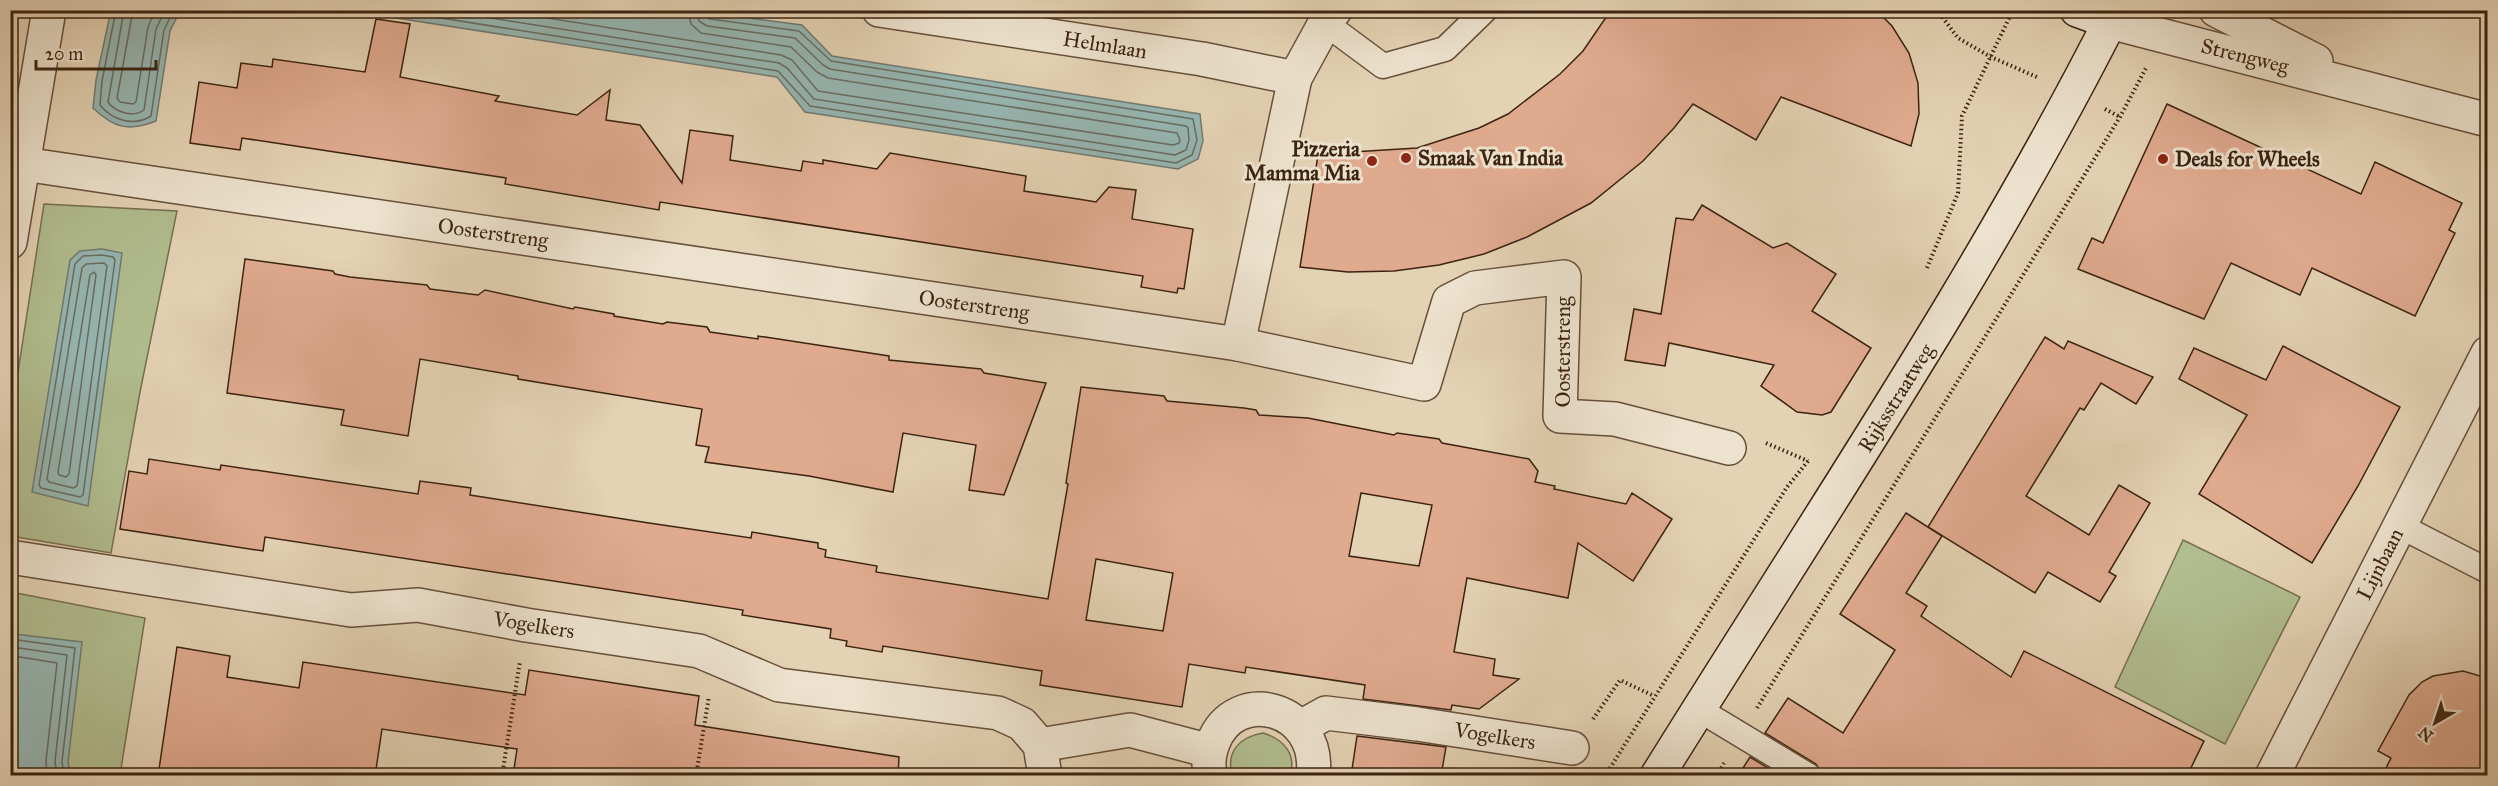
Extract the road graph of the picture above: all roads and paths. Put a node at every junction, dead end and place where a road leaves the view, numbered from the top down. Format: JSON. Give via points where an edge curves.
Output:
{"nodes":[{"id":1,"x":49,"y":10,"type":"edge"},
{"id":2,"x":879,"y":10,"type":"edge"},
{"id":3,"x":1485,"y":10,"type":"edge"},
{"id":4,"x":1937,"y":10,"type":"edge"},
{"id":5,"x":2013,"y":10,"type":"edge"},
{"id":6,"x":2077,"y":10,"type":"edge"},
{"id":7,"x":2216,"y":10,"type":"edge"},
{"id":8,"x":2113,"y":16,"type":"edge"},
{"id":9,"x":1330,"y":17,"type":"edge"},
{"id":10,"x":2162,"y":35,"type":"junction"},
{"id":11,"x":1991,"y":57,"type":"junction"},
{"id":12,"x":1295,"y":78,"type":"junction"},
{"id":13,"x":2380,"y":90,"type":"junction"},
{"id":14,"x":2487,"y":120,"type":"edge"},
{"id":15,"x":17,"y":163,"type":"edge"},
{"id":16,"x":10,"y":242,"type":"edge"},
{"id":17,"x":1923,"y":279,"type":"dead end"},
{"id":18,"x":1238,"y":344,"type":"junction"},
{"id":19,"x":2487,"y":353,"type":"edge"},
{"id":20,"x":1729,"y":448,"type":"dead end"},
{"id":21,"x":1816,"y":455,"type":"dead end"},
{"id":22,"x":2400,"y":526,"type":"junction"},
{"id":23,"x":10,"y":556,"type":"edge"},
{"id":24,"x":2487,"y":572,"type":"edge"},
{"id":25,"x":525,"y":625,"type":"junction"},
{"id":26,"x":714,"y":659,"type":"junction"},
{"id":27,"x":1654,"y":696,"type":"junction"},
{"id":28,"x":1698,"y":709,"type":"junction"},
{"id":29,"x":1301,"y":727,"type":"junction"},
{"id":30,"x":1740,"y":736,"type":"junction"},
{"id":31,"x":1572,"y":748,"type":"joint"},
{"id":32,"x":1043,"y":760,"type":"edge"},
{"id":33,"x":1210,"y":763,"type":"edge"},
{"id":34,"x":502,"y":776,"type":"edge"},
{"id":35,"x":696,"y":776,"type":"edge"},
{"id":36,"x":1312,"y":776,"type":"edge"},
{"id":37,"x":1605,"y":776,"type":"edge"},
{"id":38,"x":1657,"y":776,"type":"edge"},
{"id":39,"x":1717,"y":776,"type":"edge"},
{"id":40,"x":1809,"y":776,"type":"edge"},
{"id":41,"x":2272,"y":776,"type":"edge"}],
"edges":[{"from":1,"to":15,"type":"street"},
{"from":2,"to":12,"type":"street","name":"Helmlaan","via":[[1202,59]]},
{"from":3,"to":9,"type":"lane","via":[[1444,49],[1383,66]]},
{"from":4,"to":11,"type":"path","via":[[1958,38]]},
{"from":5,"to":11,"type":"path"},
{"from":6,"to":8,"type":"street","name":"Strengweg"},
{"from":7,"to":13,"type":"street","name":"Strengweg"},
{"from":8,"to":10,"type":"street","name":"Strengweg"},
{"from":8,"to":28,"type":"street","name":"Rijksstraatweg","via":[[1924,355]]},
{"from":9,"to":12,"type":"street"},
{"from":10,"to":13,"type":"street","name":"Strengweg"},
{"from":10,"to":30,"type":"path","via":[[2120,117]]},
{"from":11,"to":17,"type":"path","via":[[1962,116],[1958,193]]},
{"from":12,"to":18,"type":"street"},
{"from":13,"to":14,"type":"street","name":"Strengweg"},
{"from":15,"to":16,"type":"street"},
{"from":15,"to":18,"type":"street","name":"Oosterstreng"},
{"from":18,"to":20,"type":"street","name":"Oosterstreng","via":[[1424,384],[1449,301],[1475,288],[1563,278],[1560,416],[1615,419]]},
{"from":19,"to":22,"type":"street","name":"Lijnbaan"},
{"from":21,"to":27,"type":"path","via":[[1787,487]]},
{"from":22,"to":24,"type":"lane"},
{"from":22,"to":41,"type":"street","name":"Lijnbaan"},
{"from":23,"to":25,"type":"street","name":"Vogelkers","via":[[351,610],[418,606]]},
{"from":25,"to":26,"type":"street","name":"Vogelkers","via":[[699,651]]},
{"from":25,"to":34,"type":"path"},
{"from":26,"to":32,"type":"street","name":"Vogelkers","via":[[779,685],[998,713],[1022,724]]},
{"from":26,"to":35,"type":"path"},
{"from":27,"to":31,"type":"path","via":[[1620,680]]},
{"from":27,"to":37,"type":"path"},
{"from":28,"to":30,"type":"lane"},
{"from":28,"to":38,"type":"street","name":"Rijksstraatweg"},
{"from":29,"to":31,"type":"street","name":"Vogelkers","via":[[1326,713]]},
{"from":29,"to":33,"type":"street","name":"Vogelkers","via":[[1273,711],[1240,714],[1216,736]]},
{"from":29,"to":36,"type":"street","via":[[1311,742],[1315,760]]},
{"from":30,"to":39,"type":"path"},
{"from":30,"to":40,"type":"lane"},
{"from":32,"to":33,"type":"street","name":"Vogelkers","via":[[1130,730]]}]}
